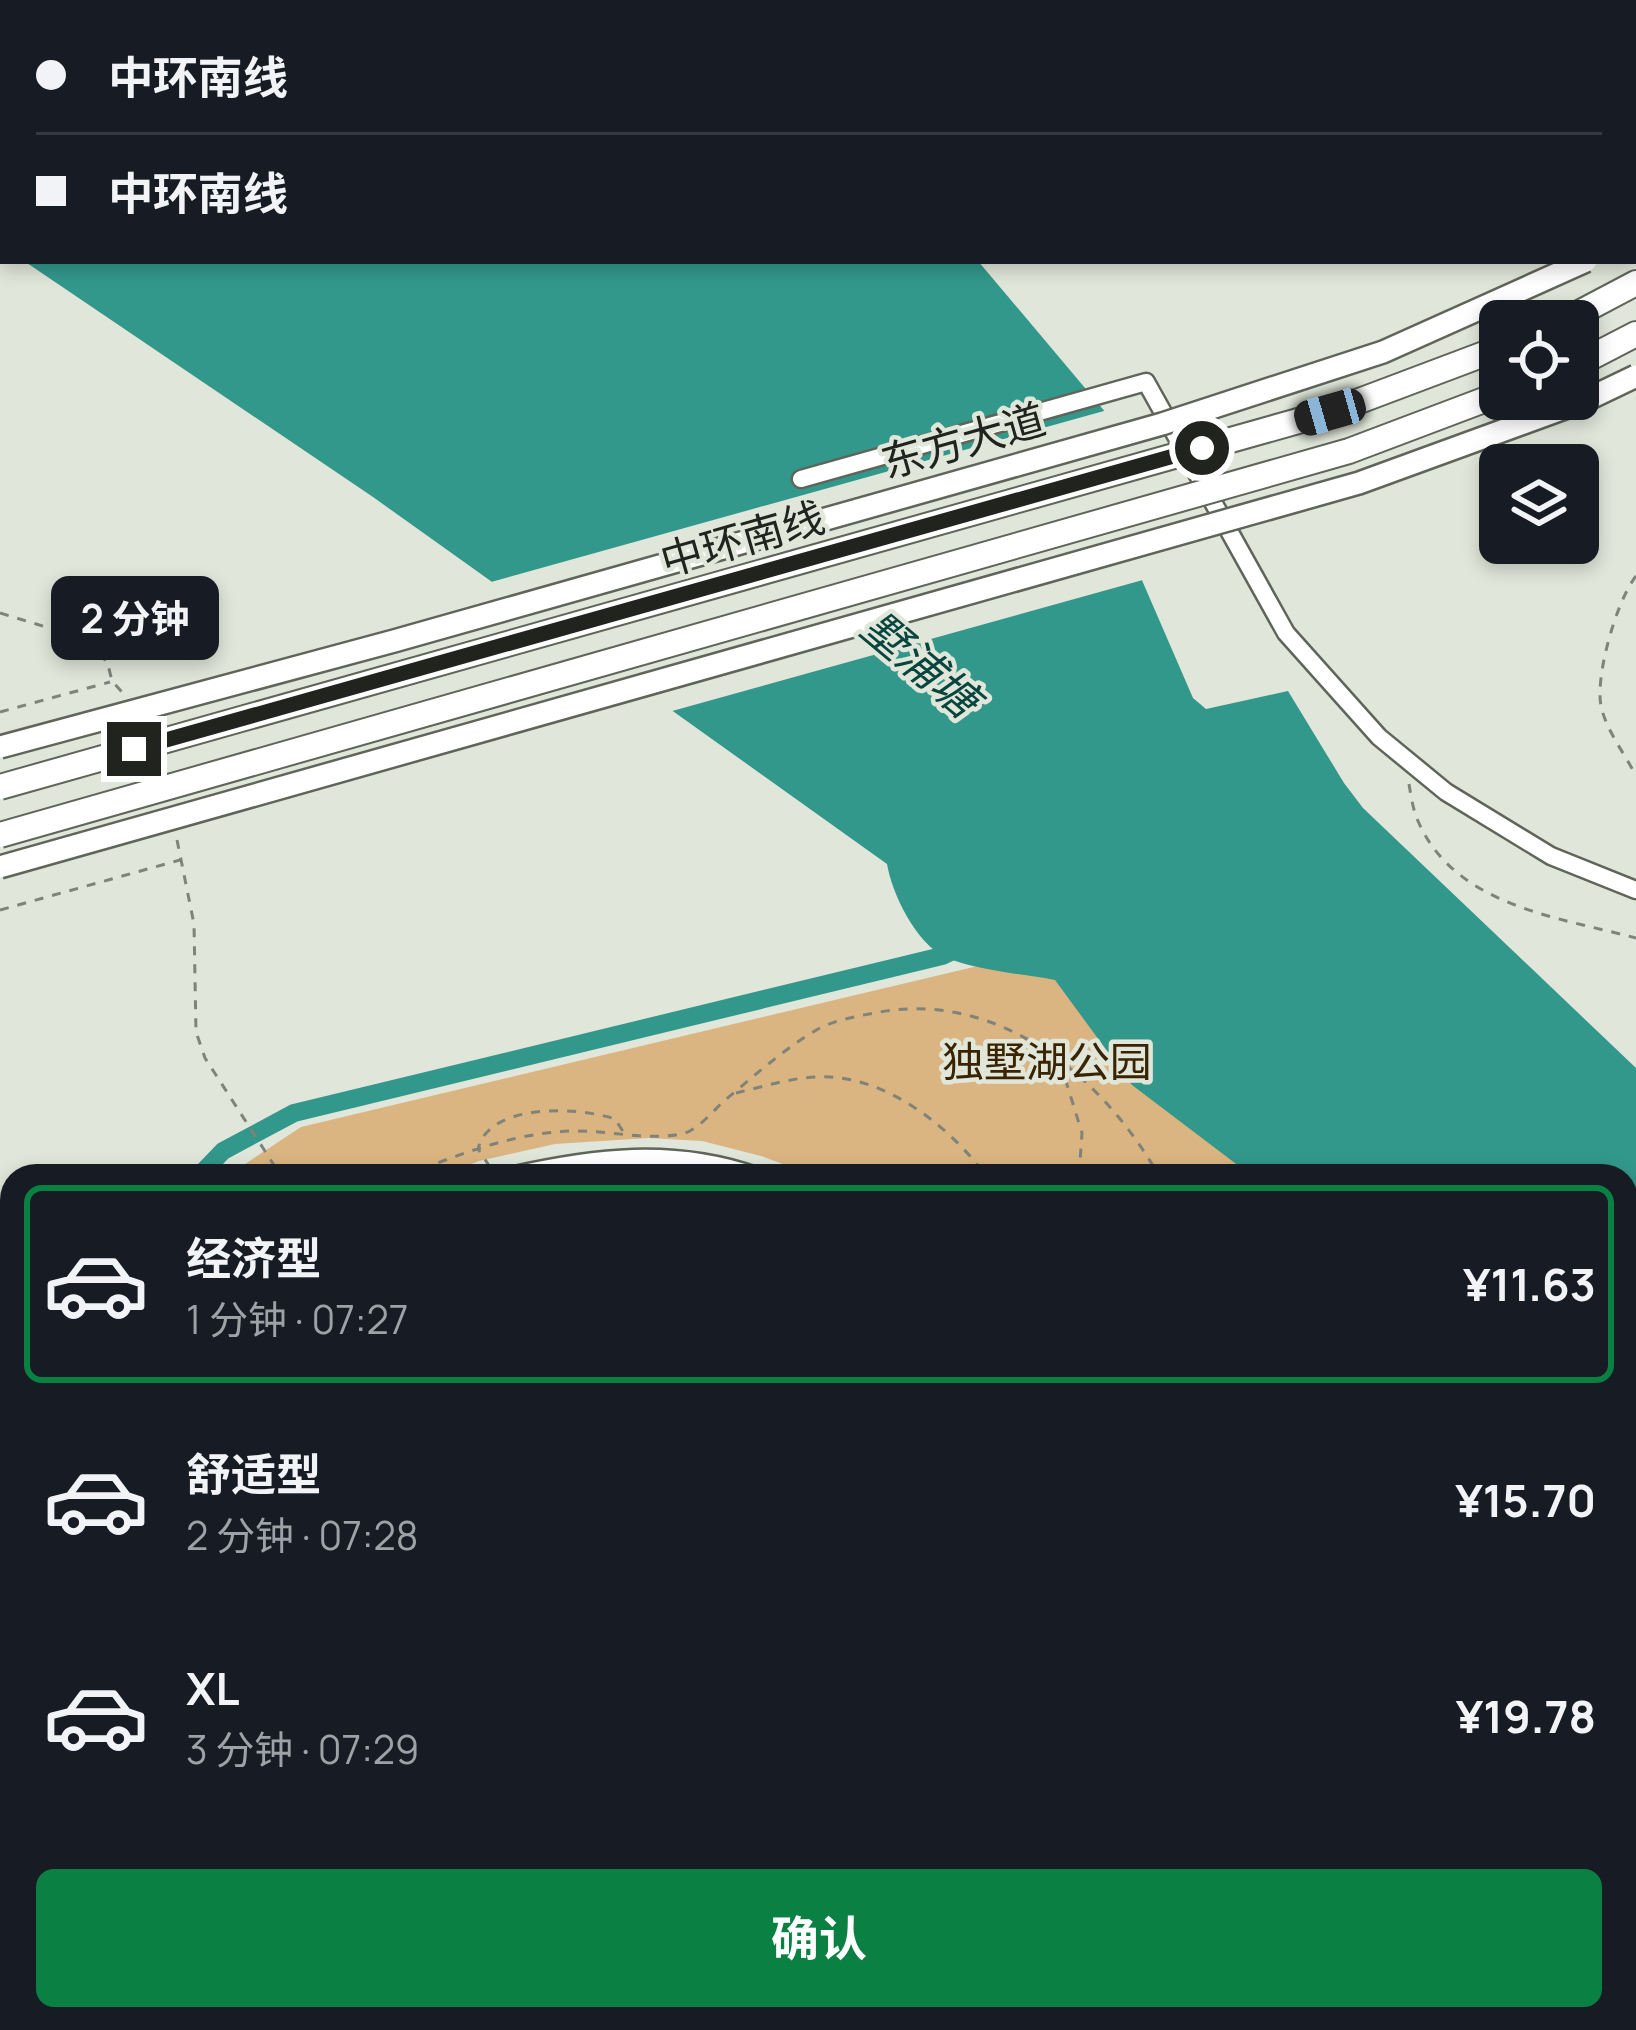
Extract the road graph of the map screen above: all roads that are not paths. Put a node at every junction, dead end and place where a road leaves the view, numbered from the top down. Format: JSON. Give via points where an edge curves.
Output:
{"nodes":[{"id":1,"x":1579,"y":264,"type":"edge"},
{"id":2,"x":1636,"y":283,"type":"edge"},
{"id":3,"x":1599,"y":303,"type":"edge"},
{"id":4,"x":1636,"y":334,"type":"edge"},
{"id":5,"x":1599,"y":353,"type":"edge"},
{"id":6,"x":1479,"y":356,"type":"edge"},
{"id":7,"x":1636,"y":376,"type":"edge"},
{"id":8,"x":1479,"y":402,"type":"edge"},
{"id":9,"x":801,"y":479,"type":"dead end"},
{"id":10,"x":0,"y":747,"type":"edge"},
{"id":11,"x":0,"y":787,"type":"edge"},
{"id":12,"x":0,"y":835,"type":"edge"},
{"id":13,"x":0,"y":867,"type":"edge"},
{"id":14,"x":1636,"y":890,"type":"edge"},
{"id":15,"x":566,"y":1164,"type":"edge"},
{"id":16,"x":721,"y":1164,"type":"edge"}],
"edges":[{"from":1,"to":10,"type":"main road","name":"东方大道","bridge":true,"via":[[1383,352],[1162,424]]},
{"from":2,"to":3,"type":"highway"},
{"from":4,"to":5,"type":"highway"},
{"from":6,"to":11,"type":"highway","name":"中环南线","bridge":true,"via":[[1330,412]]},
{"from":7,"to":13,"type":"main road","bridge":true,"via":[[1360,483]]},
{"from":8,"to":12,"type":"highway","name":"中环南线","bridge":true,"via":[[1349,452]]},
{"from":9,"to":14,"type":"street","via":[[1146,382],[1286,633],[1378,736],[1446,792],[1551,856]]},
{"from":15,"to":16,"type":"street","via":[[656,1155]]}]}
